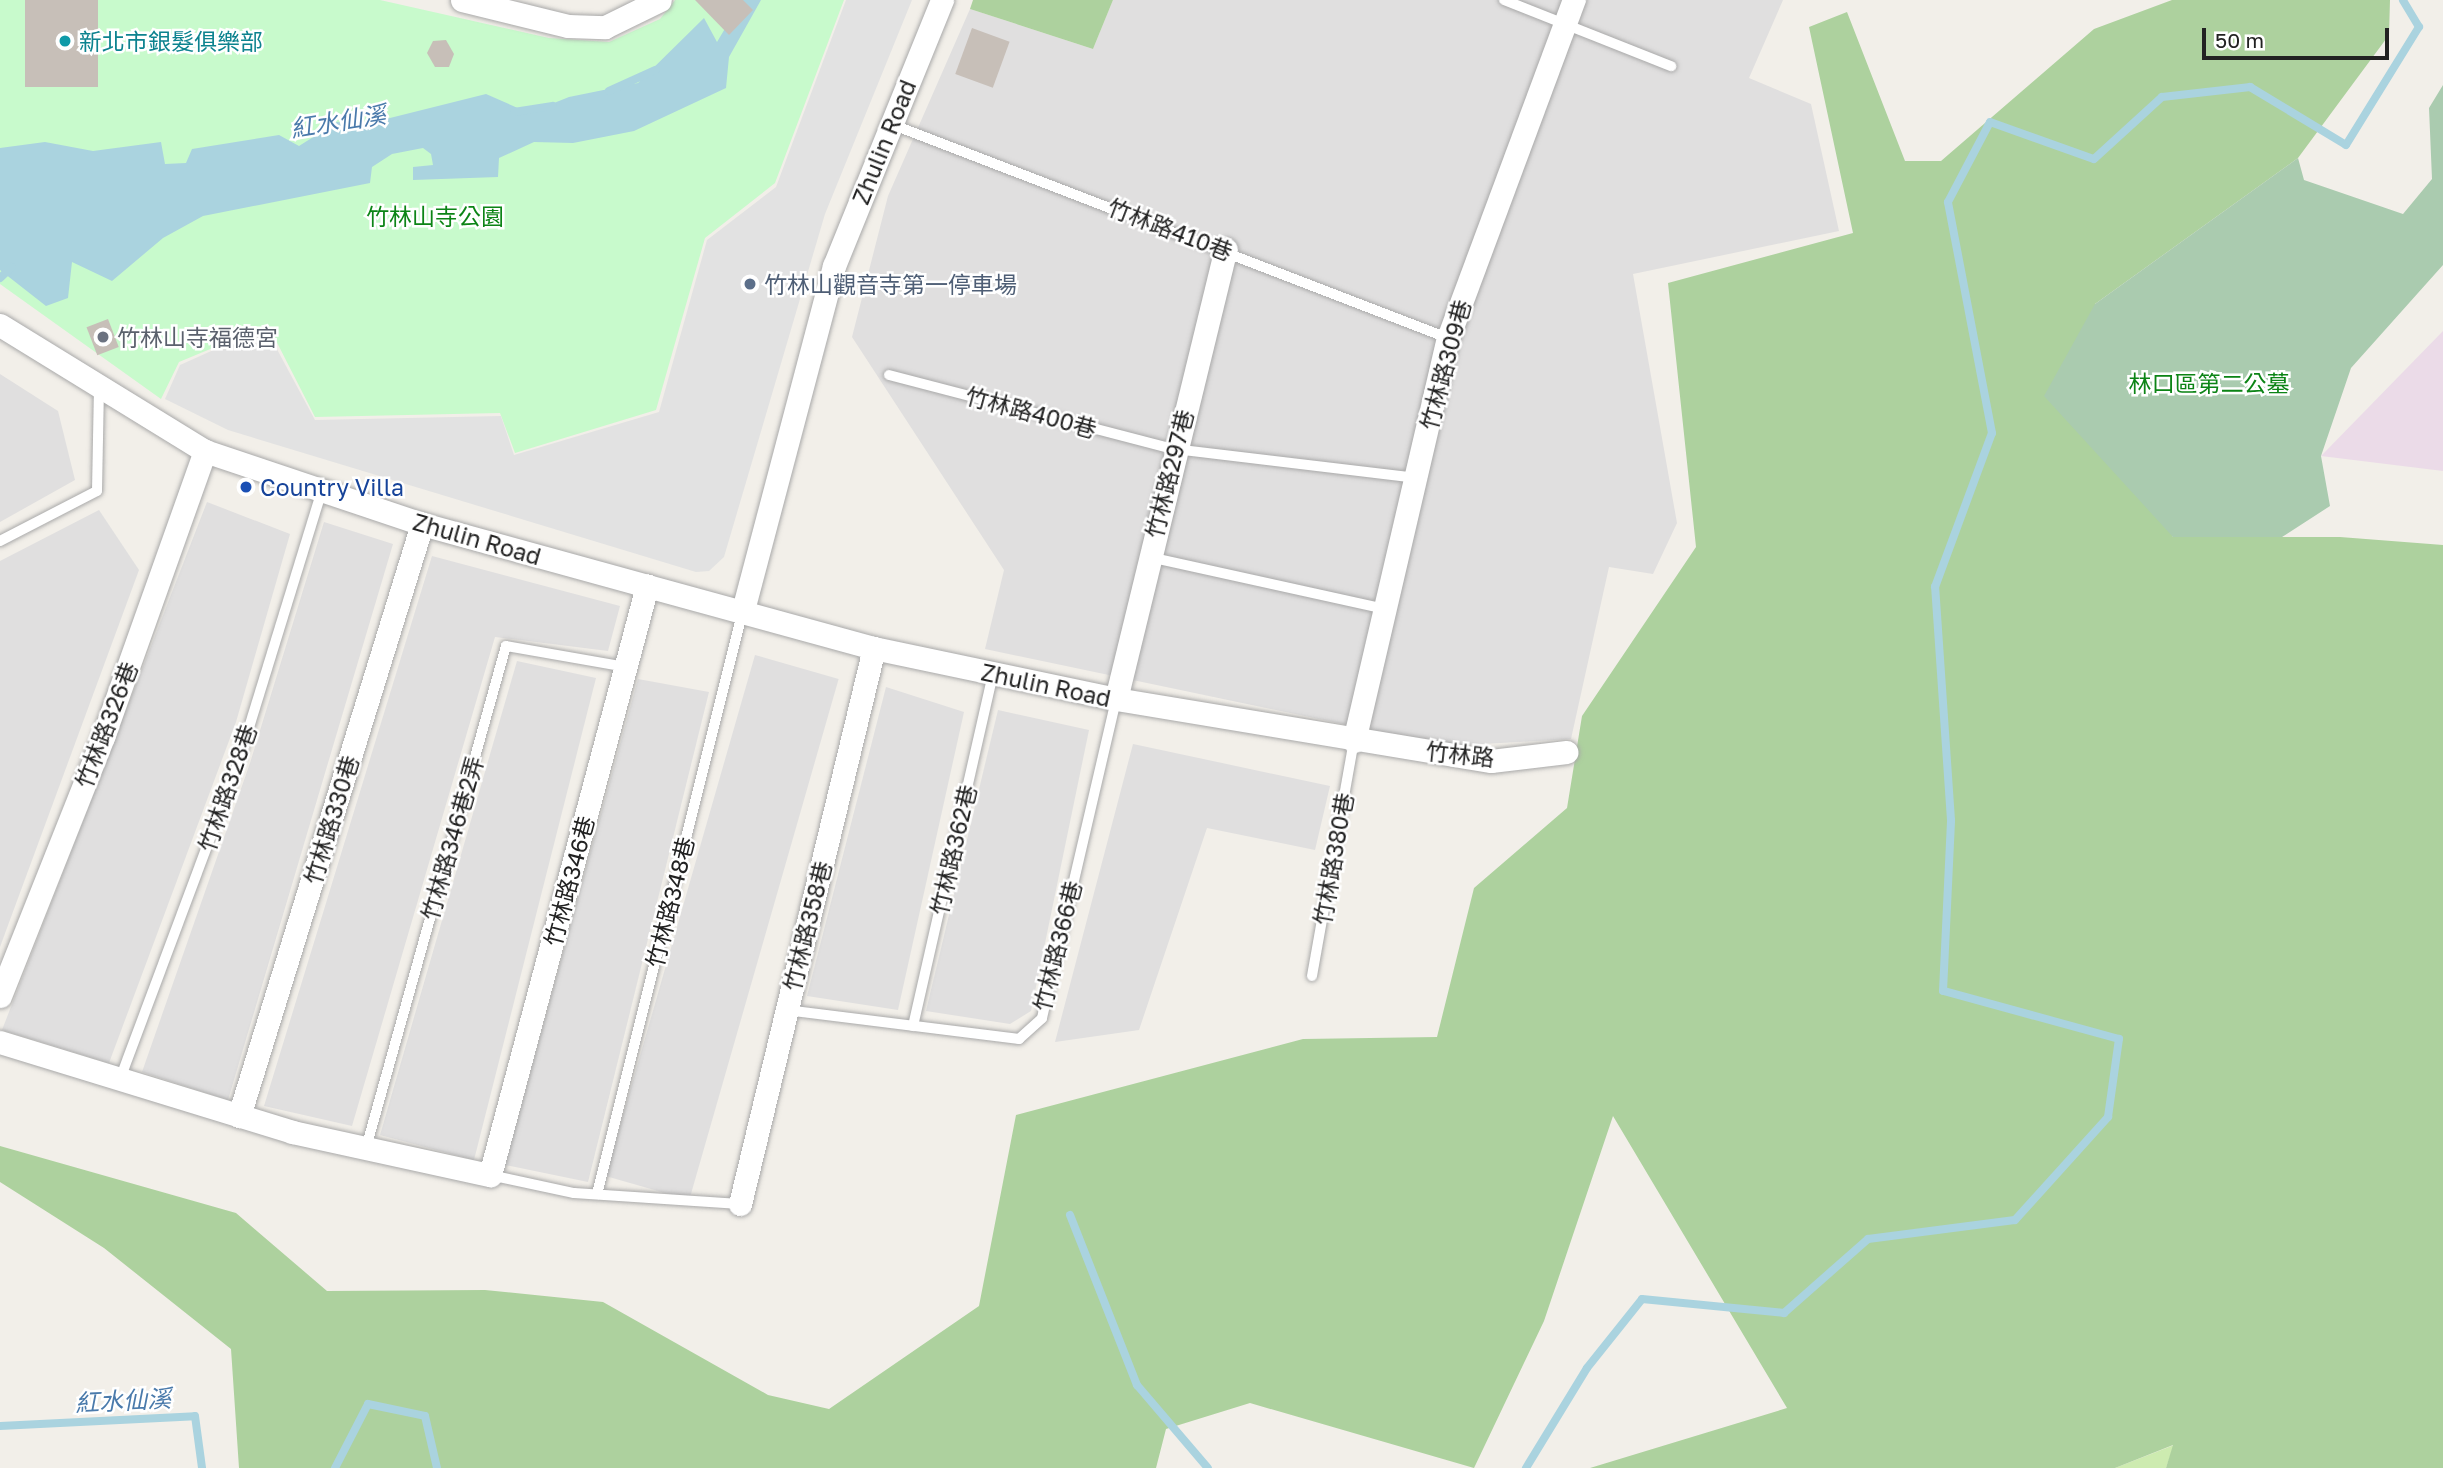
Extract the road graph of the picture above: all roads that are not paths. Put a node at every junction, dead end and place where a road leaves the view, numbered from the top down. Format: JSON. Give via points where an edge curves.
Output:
{"nodes":[{"id":1,"x":462,"y":0,"type":"edge"},
{"id":2,"x":660,"y":0,"type":"edge"},
{"id":3,"x":942,"y":0,"type":"edge"},
{"id":4,"x":1504,"y":0,"type":"edge"},
{"id":5,"x":1574,"y":0,"type":"edge"},
{"id":6,"x":1566,"y":24,"type":"junction"},
{"id":7,"x":1671,"y":66,"type":"dead end"},
{"id":8,"x":891,"y":124,"type":"junction"},
{"id":9,"x":1226,"y":249,"type":"junction"},
{"id":10,"x":0,"y":325,"type":"edge"},
{"id":11,"x":1448,"y":338,"type":"junction"},
{"id":12,"x":889,"y":375,"type":"dead end"},
{"id":13,"x":99,"y":389,"type":"junction"},
{"id":14,"x":1174,"y":449,"type":"junction"},
{"id":15,"x":205,"y":451,"type":"junction"},
{"id":16,"x":1416,"y":478,"type":"junction"},
{"id":17,"x":321,"y":493,"type":"junction"},
{"id":18,"x":422,"y":524,"type":"junction"},
{"id":19,"x":0,"y":541,"type":"edge"},
{"id":20,"x":1149,"y":556,"type":"junction"},
{"id":21,"x":647,"y":586,"type":"junction"},
{"id":22,"x":1385,"y":609,"type":"junction"},
{"id":23,"x":743,"y":610,"type":"junction"},
{"id":24,"x":874,"y":648,"type":"junction"},
{"id":25,"x":626,"y":667,"type":"junction"},
{"id":26,"x":993,"y":674,"type":"junction"},
{"id":27,"x":1116,"y":699,"type":"junction"},
{"id":28,"x":1354,"y":741,"type":"junction"},
{"id":29,"x":1566,"y":752,"type":"dead end"},
{"id":30,"x":1312,"y":976,"type":"dead end"},
{"id":31,"x":0,"y":996,"type":"edge"},
{"id":32,"x":786,"y":1010,"type":"junction"},
{"id":33,"x":913,"y":1026,"type":"junction"},
{"id":34,"x":0,"y":1042,"type":"edge"},
{"id":35,"x":120,"y":1079,"type":"junction"},
{"id":36,"x":239,"y":1116,"type":"junction"},
{"id":37,"x":366,"y":1148,"type":"junction"},
{"id":38,"x":490,"y":1175,"type":"junction"},
{"id":39,"x":597,"y":1194,"type":"junction"},
{"id":40,"x":740,"y":1204,"type":"joint"}],
"edges":[{"from":1,"to":2,"type":"street","via":[[568,26],[605,27]]},
{"from":3,"to":8,"type":"street","name":"Zhulin Road"},
{"from":4,"to":6,"type":"lane"},
{"from":5,"to":6,"type":"street","name":"竹林路309巷"},
{"from":6,"to":7,"type":"lane"},
{"from":6,"to":11,"type":"street","name":"竹林路309巷"},
{"from":8,"to":9,"type":"lane","name":"竹林路410巷"},
{"from":8,"to":23,"type":"street","name":"Zhulin Road","via":[[834,266]]},
{"from":9,"to":11,"type":"lane","name":"竹林路410巷"},
{"from":9,"to":14,"type":"street","name":"竹林路297巷"},
{"from":10,"to":13,"type":"street","name":"Zhulin Road"},
{"from":11,"to":16,"type":"street","name":"竹林路309巷"},
{"from":12,"to":14,"type":"lane","name":"竹林路400巷"},
{"from":13,"to":15,"type":"street","name":"Zhulin Road"},
{"from":13,"to":19,"type":"lane","via":[[97,491]]},
{"from":14,"to":16,"type":"lane","name":"竹林路400巷"},
{"from":14,"to":20,"type":"street","name":"竹林路297巷"},
{"from":15,"to":17,"type":"street","name":"Zhulin Road"},
{"from":15,"to":31,"type":"street","name":"竹林路326巷","via":[[103,737]]},
{"from":16,"to":22,"type":"street","name":"竹林路309巷"},
{"from":17,"to":18,"type":"street","name":"Zhulin Road"},
{"from":17,"to":35,"type":"lane","name":"竹林路328巷","via":[[239,760]]},
{"from":18,"to":21,"type":"street","name":"Zhulin Road"},
{"from":18,"to":36,"type":"street","name":"竹林路330巷"},
{"from":20,"to":22,"type":"lane"},
{"from":20,"to":27,"type":"street","name":"竹林路297巷"},
{"from":21,"to":23,"type":"street","name":"Zhulin Road"},
{"from":21,"to":25,"type":"street","name":"竹林路346巷"},
{"from":22,"to":28,"type":"street","name":"竹林路309巷"},
{"from":23,"to":24,"type":"street","name":"Zhulin Road"},
{"from":23,"to":39,"type":"lane","name":"竹林路348巷"},
{"from":24,"to":26,"type":"street","name":"Zhulin Road"},
{"from":24,"to":32,"type":"street","name":"竹林路358巷"},
{"from":25,"to":37,"type":"lane","name":"竹林路346巷2弄","via":[[506,646]]},
{"from":25,"to":38,"type":"street","name":"竹林路346巷"},
{"from":26,"to":27,"type":"street","name":"Zhulin Road"},
{"from":26,"to":33,"type":"lane","name":"竹林路362巷"},
{"from":27,"to":28,"type":"street","name":"Zhulin Road"},
{"from":27,"to":33,"type":"lane","name":"竹林路366巷","via":[[1042,1018],[1019,1039]]},
{"from":28,"to":29,"type":"street","name":"竹林路","via":[[1491,761]]},
{"from":28,"to":30,"type":"lane","name":"竹林路380巷"},
{"from":32,"to":33,"type":"lane","name":"竹林路366巷"},
{"from":32,"to":40,"type":"street","name":"竹林路358巷"},
{"from":34,"to":35,"type":"street"},
{"from":35,"to":36,"type":"street"},
{"from":36,"to":37,"type":"street"},
{"from":37,"to":38,"type":"street"},
{"from":38,"to":39,"type":"lane"},
{"from":39,"to":40,"type":"lane"}]}
